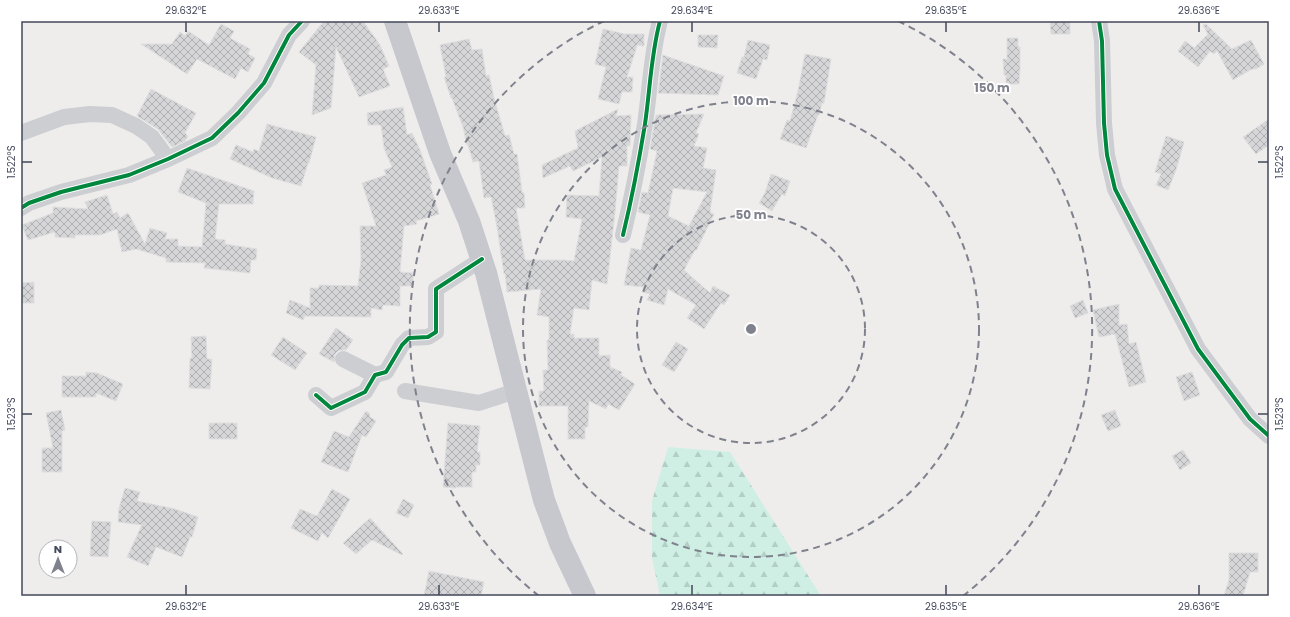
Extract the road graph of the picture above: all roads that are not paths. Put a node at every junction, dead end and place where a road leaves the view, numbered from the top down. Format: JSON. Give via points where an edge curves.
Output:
{"nodes":[{"id":1,"x":302,"y":21,"type":"edge"},
{"id":2,"x":660,"y":21,"type":"edge"},
{"id":3,"x":1099,"y":21,"type":"edge"},
{"id":4,"x":399,"y":24,"type":"edge"},
{"id":5,"x":21,"y":133,"type":"edge"},
{"id":6,"x":168,"y":159,"type":"junction"},
{"id":7,"x":21,"y":208,"type":"edge"},
{"id":8,"x":623,"y":235,"type":"dead end"},
{"id":9,"x":482,"y":259,"type":"junction"},
{"id":10,"x":342,"y":359,"type":"dead end"},
{"id":11,"x":375,"y":375,"type":"junction"},
{"id":12,"x":405,"y":391,"type":"dead end"},
{"id":13,"x":516,"y":391,"type":"junction"},
{"id":14,"x":316,"y":395,"type":"dead end"},
{"id":15,"x":1269,"y":436,"type":"edge"},
{"id":16,"x":586,"y":596,"type":"edge"}],
"edges":[{"from":1,"to":6,"type":"street","via":[[289,35],[264,83],[238,113],[212,138]]},
{"from":2,"to":8,"type":"street","via":[[634,190]]},
{"from":3,"to":15,"type":"street","via":[[1107,155],[1115,189],[1198,349],[1250,419]]},
{"from":4,"to":9,"type":"main road","via":[[440,153]]},
{"from":5,"to":6,"type":"street","via":[[64,117],[90,114],[112,116],[136,126],[152,137]]},
{"from":6,"to":7,"type":"street","via":[[129,175],[61,192]]},
{"from":9,"to":11,"type":"street","via":[[436,289],[436,332],[428,338],[409,338],[402,344],[386,372]]},
{"from":9,"to":13,"type":"main road"},
{"from":10,"to":11,"type":"street"},
{"from":11,"to":14,"type":"street","via":[[365,392],[331,408]]},
{"from":12,"to":13,"type":"street","via":[[479,403]]},
{"from":13,"to":16,"type":"main road","via":[[544,500],[560,543]]}]}
